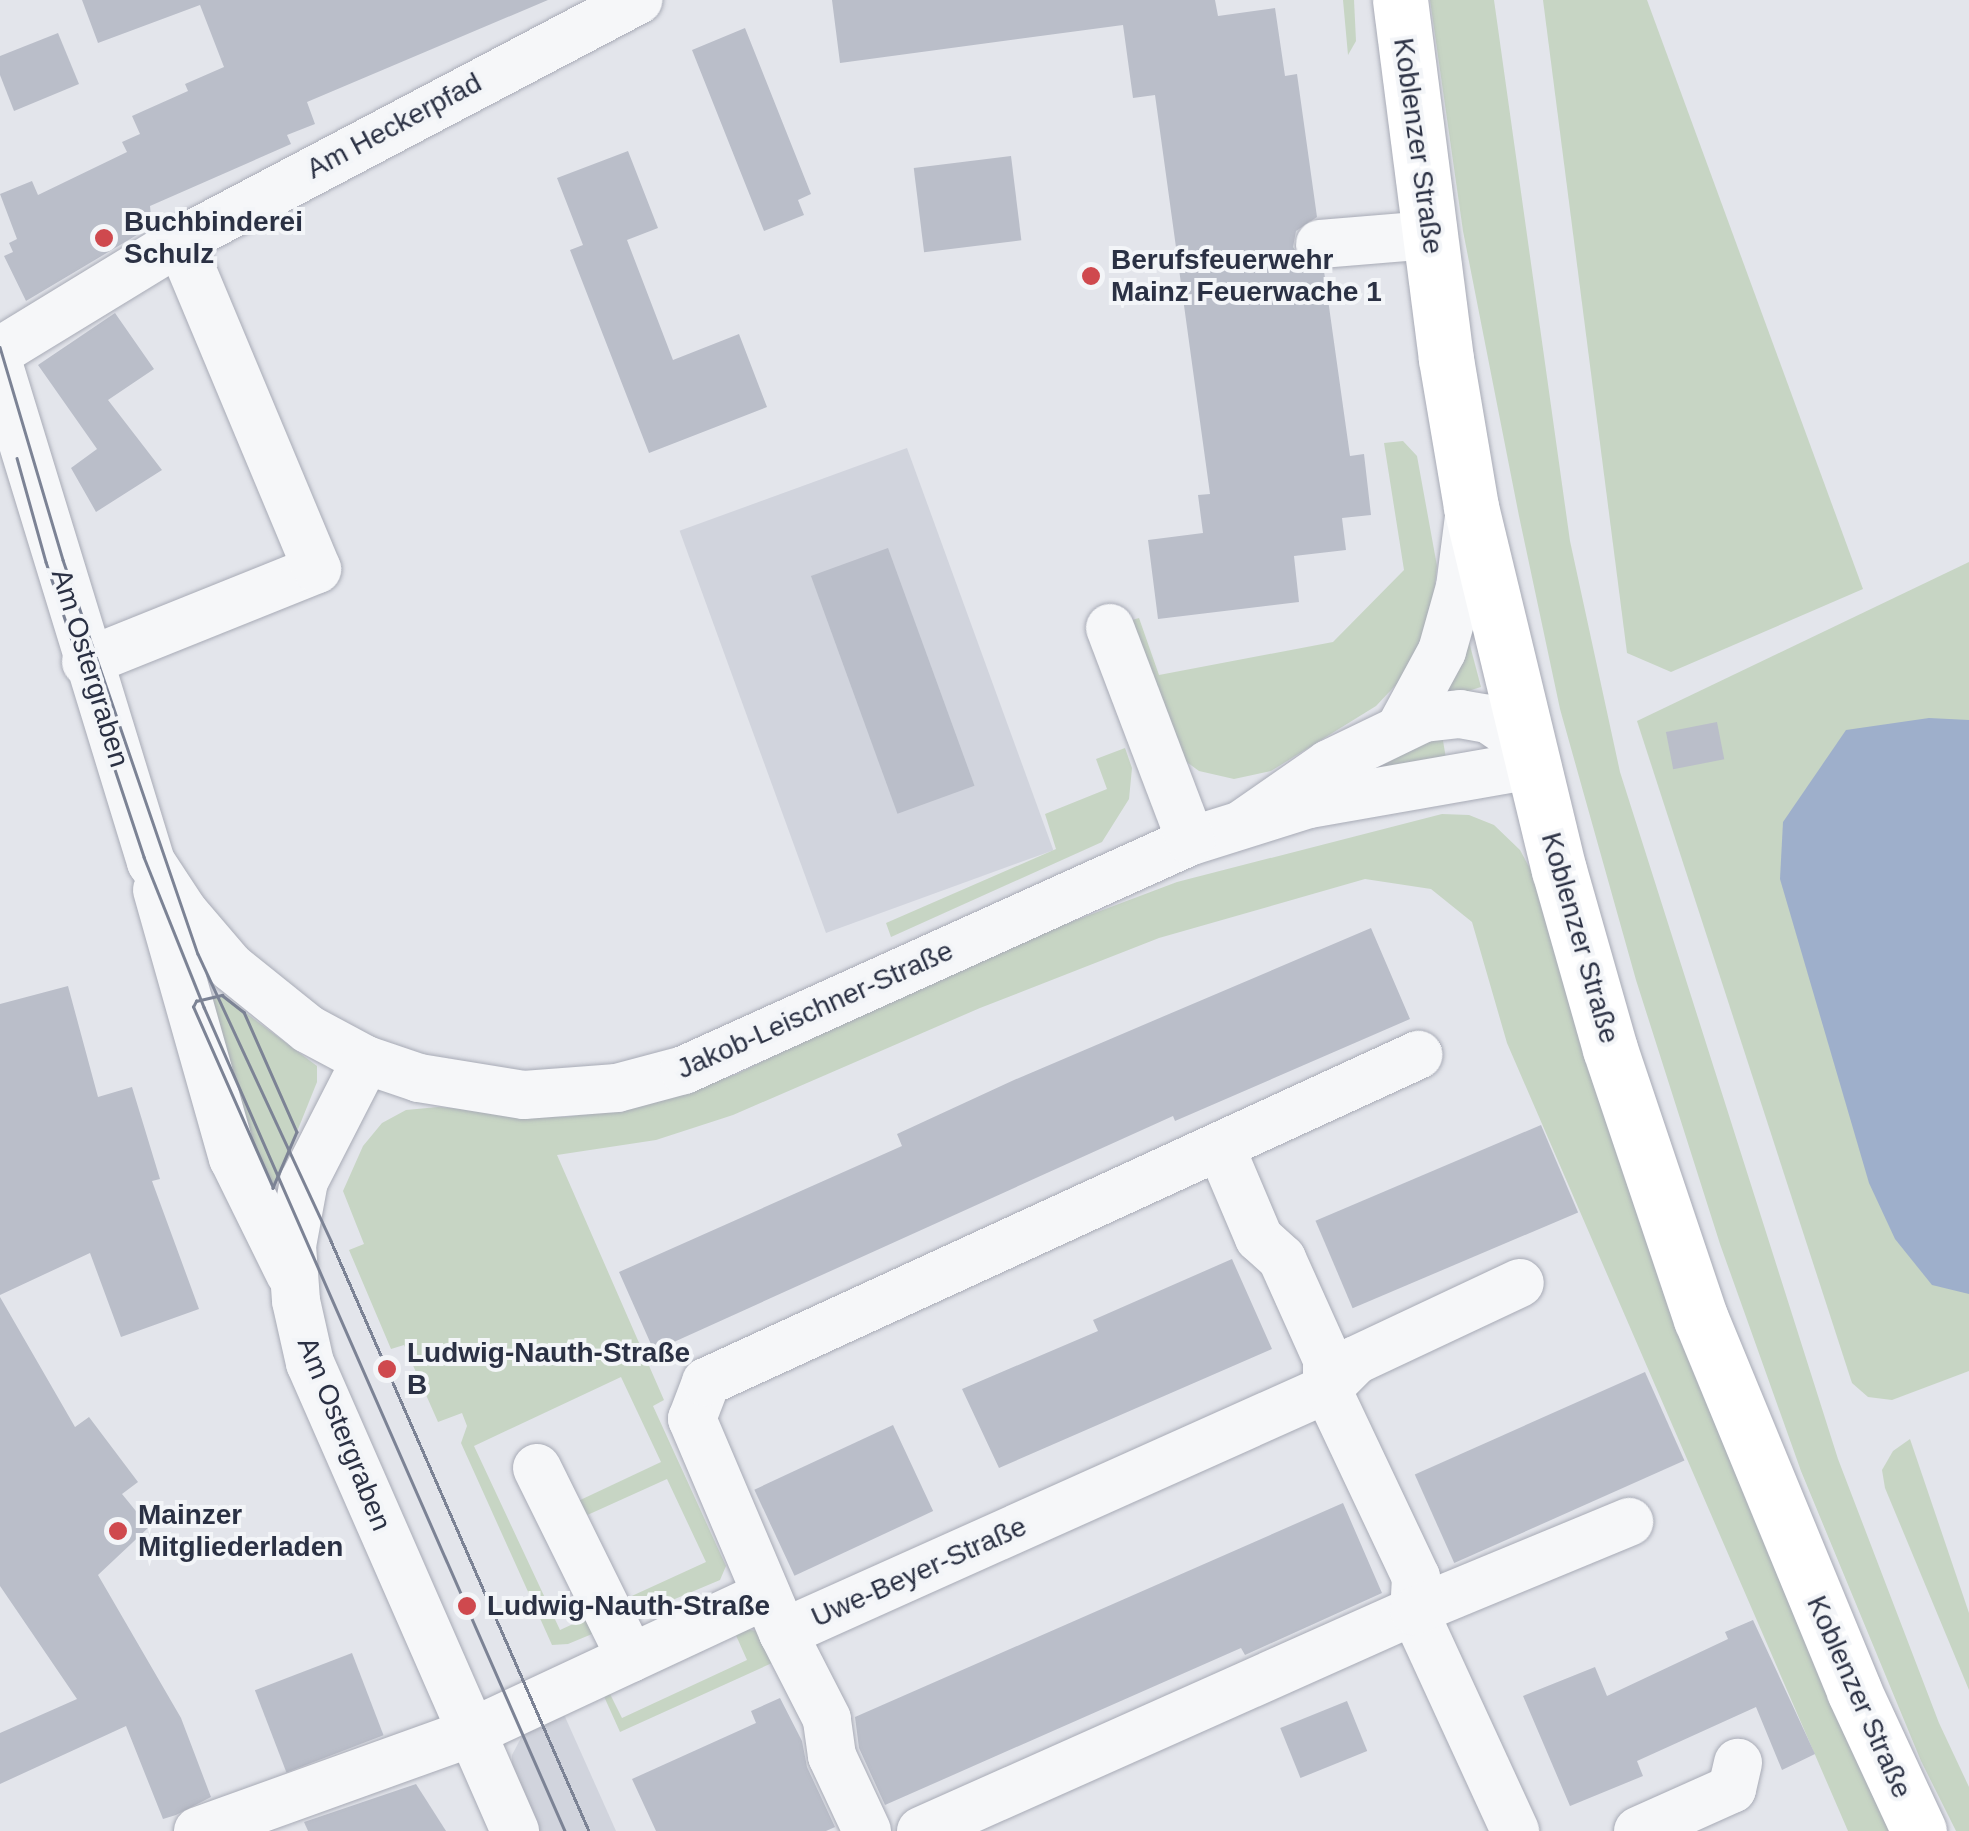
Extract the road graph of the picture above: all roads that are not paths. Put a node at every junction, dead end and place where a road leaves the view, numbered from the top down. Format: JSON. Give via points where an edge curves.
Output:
{"nodes":[{"id":1,"x":638,"y":0,"type":"edge"},
{"id":2,"x":1400,"y":0,"type":"edge"},
{"id":3,"x":1430,"y":235,"type":"junction"},
{"id":4,"x":180,"y":241,"type":"junction"},
{"id":5,"x":1320,"y":244,"type":"dead end"},
{"id":6,"x":0,"y":351,"type":"edge"},
{"id":7,"x":0,"y":370,"type":"edge"},
{"id":8,"x":1471,"y":507,"type":"junction"},
{"id":9,"x":1110,"y":628,"type":"dead end"},
{"id":10,"x":86,"y":662,"type":"junction"},
{"id":11,"x":1402,"y":725,"type":"junction"},
{"id":12,"x":1533,"y":765,"type":"junction"},
{"id":13,"x":1244,"y":823,"type":"junction"},
{"id":14,"x":1191,"y":841,"type":"junction"},
{"id":15,"x":151,"y":862,"type":"junction"},
{"id":16,"x":1418,"y":1055,"type":"dead end"},
{"id":17,"x":366,"y":1060,"type":"junction"},
{"id":18,"x":1220,"y":1146,"type":"junction"},
{"id":19,"x":1520,"y":1282,"type":"dead end"},
{"id":20,"x":294,"y":1283,"type":"junction"},
{"id":21,"x":1327,"y":1389,"type":"junction"},
{"id":22,"x":537,"y":1468,"type":"dead end"},
{"id":23,"x":1629,"y":1522,"type":"dead end"},
{"id":24,"x":1414,"y":1611,"type":"junction"},
{"id":25,"x":775,"y":1614,"type":"junction"},
{"id":26,"x":631,"y":1658,"type":"junction"},
{"id":27,"x":470,"y":1733,"type":"junction"},
{"id":28,"x":1738,"y":1763,"type":"dead end"},
{"id":29,"x":198,"y":1831,"type":"edge"},
{"id":30,"x":515,"y":1831,"type":"edge"},
{"id":31,"x":867,"y":1831,"type":"edge"},
{"id":32,"x":922,"y":1831,"type":"edge"},
{"id":33,"x":1515,"y":1831,"type":"edge"},
{"id":34,"x":1638,"y":1831,"type":"edge"},
{"id":35,"x":1919,"y":1831,"type":"edge"}],
"edges":[{"from":1,"to":4,"type":"street","name":"Am Heckerpfad"},
{"from":2,"to":3,"type":"main road","name":"Koblenzer Straße"},
{"from":3,"to":5,"type":"street"},
{"from":3,"to":8,"type":"main road","name":"Koblenzer Straße"},
{"from":4,"to":6,"type":"street","name":"Am Heckerpfad"},
{"from":4,"to":10,"type":"street","via":[[317,570]]},
{"from":7,"to":10,"type":"street","name":"Am Ostergraben"},
{"from":8,"to":11,"type":"street","via":[[1442,652]]},
{"from":8,"to":12,"type":"main road","name":"Koblenzer Straße"},
{"from":9,"to":14,"type":"street"},
{"from":10,"to":15,"type":"street","name":"Am Ostergraben"},
{"from":11,"to":12,"type":"street","name":"Jakob-Leischner-Straße","via":[[1442,715],[1488,720]]},
{"from":11,"to":13,"type":"street","name":"Jakob-Leischner-Straße","via":[[1328,764]]},
{"from":12,"to":13,"type":"street","name":"Jakob-Leischner-Straße","via":[[1309,804]]},
{"from":12,"to":35,"type":"main road","name":"Koblenzer Straße","via":[[1610,1048],[1701,1319]]},
{"from":13,"to":14,"type":"street","name":"Jakob-Leischner-Straße"},
{"from":14,"to":17,"type":"street","name":"Jakob-Leischner-Straße","via":[[684,1070],[617,1088],[524,1095],[419,1078]]},
{"from":15,"to":17,"type":"street","name":"Am Ostergraben","via":[[232,967],[308,1029]]},
{"from":15,"to":20,"type":"street","via":[[234,1158]]},
{"from":16,"to":18,"type":"street","name":"Uwe-Beyer-Straße"},
{"from":17,"to":20,"type":"street","name":"Am Ostergraben","via":[[304,1181],[292,1246]]},
{"from":18,"to":21,"type":"street","via":[[1259,1238],[1282,1259],[1327,1359]]},
{"from":18,"to":25,"type":"street","name":"Uwe-Beyer-Straße","via":[[706,1382],[692,1419]]},
{"from":19,"to":21,"type":"street","name":"Uwe-Beyer-Straße","via":[[1356,1360]]},
{"from":20,"to":27,"type":"street","name":"Am Ostergraben","via":[[310,1363]]},
{"from":21,"to":24,"type":"street","via":[[1416,1578]]},
{"from":21,"to":25,"type":"street","name":"Uwe-Beyer-Straße"},
{"from":22,"to":26,"type":"street"},
{"from":23,"to":24,"type":"street"},
{"from":24,"to":32,"type":"street"},
{"from":24,"to":33,"type":"street"},
{"from":25,"to":26,"type":"street"},
{"from":25,"to":31,"type":"street","via":[[827,1720],[832,1756]]},
{"from":26,"to":27,"type":"street"},
{"from":27,"to":29,"type":"street"},
{"from":27,"to":30,"type":"street","name":"Am Ostergraben"},
{"from":28,"to":34,"type":"street","via":[[1732,1789]]}]}
